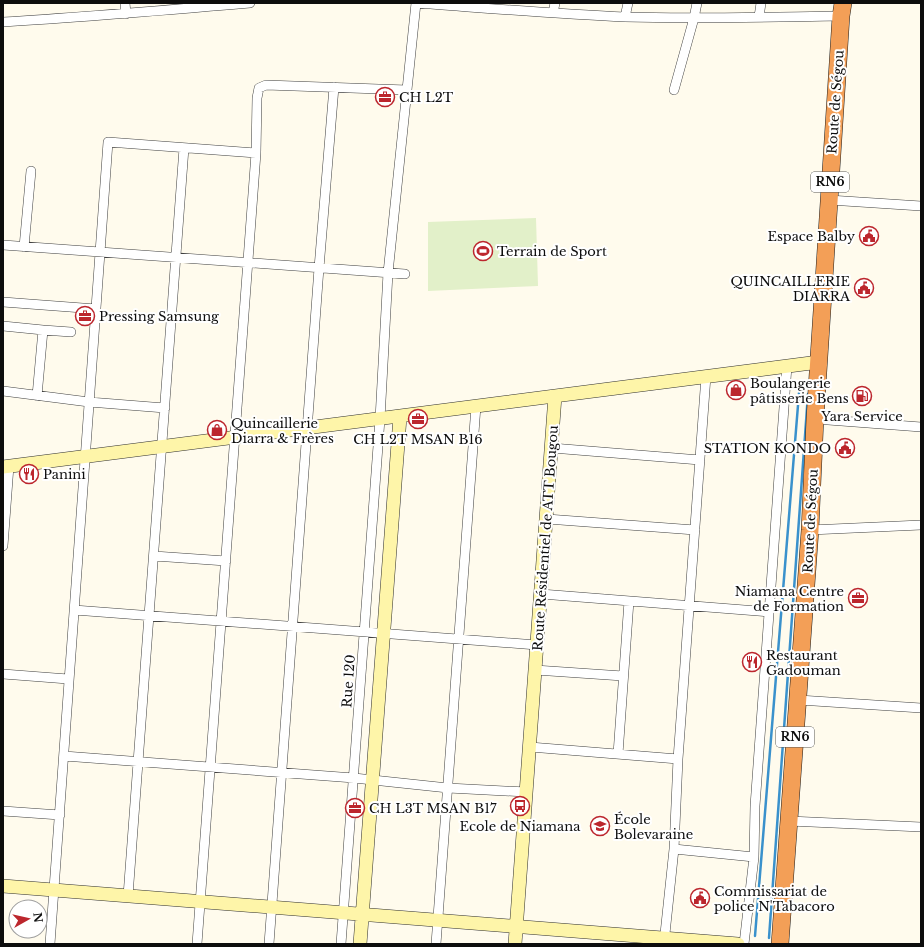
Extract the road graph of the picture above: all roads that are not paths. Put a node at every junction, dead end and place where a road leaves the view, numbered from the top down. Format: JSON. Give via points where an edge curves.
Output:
{"nodes":[{"id":1,"x":126,"y":3,"type":"edge"},
{"id":2,"x":250,"y":3,"type":"edge"},
{"id":3,"x":416,"y":3,"type":"edge"},
{"id":4,"x":555,"y":3,"type":"edge"},
{"id":5,"x":628,"y":3,"type":"edge"},
{"id":6,"x":697,"y":3,"type":"edge"},
{"id":7,"x":761,"y":3,"type":"edge"},
{"id":8,"x":842,"y":10,"type":"edge"},
{"id":9,"x":553,"y":13,"type":"junction"},
{"id":10,"x":126,"y":14,"type":"junction"},
{"id":11,"x":625,"y":17,"type":"junction"},
{"id":12,"x":759,"y":17,"type":"junction"},
{"id":13,"x":694,"y":18,"type":"junction"},
{"id":14,"x":3,"y":22,"type":"edge"},
{"id":15,"x":334,"y":87,"type":"junction"},
{"id":16,"x":407,"y":90,"type":"junction"},
{"id":17,"x":674,"y":90,"type":"dead end"},
{"id":18,"x":184,"y":148,"type":"junction"},
{"id":19,"x":256,"y":154,"type":"junction"},
{"id":20,"x":31,"y":171,"type":"dead end"},
{"id":21,"x":829,"y":200,"type":"junction"},
{"id":22,"x":921,"y":206,"type":"edge"},
{"id":23,"x":3,"y":245,"type":"edge"},
{"id":24,"x":24,"y":247,"type":"junction"},
{"id":25,"x":100,"y":252,"type":"junction"},
{"id":26,"x":176,"y":258,"type":"junction"},
{"id":27,"x":248,"y":263,"type":"junction"},
{"id":28,"x":319,"y":268,"type":"junction"},
{"id":29,"x":388,"y":273,"type":"junction"},
{"id":30,"x":405,"y":274,"type":"dead end"},
{"id":31,"x":3,"y":302,"type":"edge"},
{"id":32,"x":96,"y":310,"type":"junction"},
{"id":33,"x":3,"y":326,"type":"edge"},
{"id":34,"x":43,"y":330,"type":"junction"},
{"id":35,"x":71,"y":332,"type":"dead end"},
{"id":36,"x":818,"y":362,"type":"junction"},
{"id":37,"x":787,"y":366,"type":"junction"},
{"id":38,"x":706,"y":376,"type":"junction"},
{"id":39,"x":3,"y":391,"type":"edge"},
{"id":40,"x":37,"y":396,"type":"junction"},
{"id":41,"x":555,"y":396,"type":"junction"},
{"id":42,"x":89,"y":402,"type":"junction"},
{"id":43,"x":476,"y":406,"type":"junction"},
{"id":44,"x":164,"y":408,"type":"junction"},
{"id":45,"x":400,"y":416,"type":"junction"},
{"id":46,"x":380,"y":419,"type":"junction"},
{"id":47,"x":815,"y":419,"type":"junction"},
{"id":48,"x":921,"y":427,"type":"edge"},
{"id":49,"x":307,"y":428,"type":"junction"},
{"id":50,"x":235,"y":438,"type":"junction"},
{"id":51,"x":161,"y":446,"type":"junction"},
{"id":52,"x":552,"y":448,"type":"junction"},
{"id":53,"x":85,"y":456,"type":"junction"},
{"id":54,"x":700,"y":460,"type":"junction"},
{"id":55,"x":6,"y":466,"type":"edge"},
{"id":56,"x":546,"y":519,"type":"junction"},
{"id":57,"x":921,"y":525,"type":"edge"},
{"id":58,"x":695,"y":530,"type":"junction"},
{"id":59,"x":810,"y":530,"type":"junction"},
{"id":60,"x":3,"y":546,"type":"edge"},
{"id":61,"x":154,"y":556,"type":"junction"},
{"id":62,"x":226,"y":561,"type":"junction"},
{"id":63,"x":541,"y":594,"type":"junction"},
{"id":64,"x":629,"y":601,"type":"junction"},
{"id":65,"x":689,"y":606,"type":"junction"},
{"id":66,"x":74,"y":610,"type":"junction"},
{"id":67,"x":769,"y":612,"type":"junction"},
{"id":68,"x":149,"y":616,"type":"junction"},
{"id":69,"x":221,"y":621,"type":"junction"},
{"id":70,"x":293,"y":627,"type":"junction"},
{"id":71,"x":364,"y":632,"type":"junction"},
{"id":72,"x":384,"y":633,"type":"junction"},
{"id":73,"x":459,"y":639,"type":"junction"},
{"id":74,"x":537,"y":645,"type":"junction"},
{"id":75,"x":535,"y":670,"type":"junction"},
{"id":76,"x":3,"y":674,"type":"edge"},
{"id":77,"x":623,"y":676,"type":"junction"},
{"id":78,"x":68,"y":679,"type":"junction"},
{"id":79,"x":799,"y":700,"type":"junction"},
{"id":80,"x":921,"y":708,"type":"edge"},
{"id":81,"x":530,"y":747,"type":"junction"},
{"id":82,"x":618,"y":754,"type":"junction"},
{"id":83,"x":64,"y":756,"type":"junction"},
{"id":84,"x":678,"y":758,"type":"junction"},
{"id":85,"x":138,"y":762,"type":"junction"},
{"id":86,"x":210,"y":768,"type":"junction"},
{"id":87,"x":282,"y":773,"type":"junction"},
{"id":88,"x":354,"y":778,"type":"junction"},
{"id":89,"x":373,"y":781,"type":"junction"},
{"id":90,"x":448,"y":788,"type":"junction"},
{"id":91,"x":526,"y":792,"type":"junction"},
{"id":92,"x":3,"y":811,"type":"edge"},
{"id":93,"x":60,"y":815,"type":"junction"},
{"id":94,"x":789,"y":821,"type":"junction"},
{"id":95,"x":921,"y":826,"type":"edge"},
{"id":96,"x":674,"y":849,"type":"junction"},
{"id":97,"x":754,"y":857,"type":"junction"},
{"id":98,"x":3,"y":886,"type":"edge"},
{"id":99,"x":55,"y":890,"type":"junction"},
{"id":100,"x":128,"y":896,"type":"junction"},
{"id":101,"x":200,"y":902,"type":"junction"},
{"id":102,"x":272,"y":908,"type":"junction"},
{"id":103,"x":343,"y":913,"type":"junction"},
{"id":104,"x":362,"y":914,"type":"junction"},
{"id":105,"x":438,"y":920,"type":"junction"},
{"id":106,"x":516,"y":926,"type":"junction"},
{"id":107,"x":664,"y":941,"type":"edge"},
{"id":108,"x":50,"y":944,"type":"edge"},
{"id":109,"x":197,"y":944,"type":"edge"},
{"id":110,"x":269,"y":944,"type":"edge"},
{"id":111,"x":341,"y":944,"type":"edge"},
{"id":112,"x":360,"y":944,"type":"edge"},
{"id":113,"x":436,"y":944,"type":"edge"},
{"id":114,"x":515,"y":944,"type":"edge"},
{"id":115,"x":738,"y":944,"type":"edge"},
{"id":116,"x":744,"y":944,"type":"edge"},
{"id":117,"x":780,"y":944,"type":"edge"}],
"edges":[{"from":1,"to":10,"type":"street"},
{"from":2,"to":10,"type":"street"},
{"from":3,"to":9,"type":"street"},
{"from":3,"to":16,"type":"street","name":"Rue 120"},
{"from":4,"to":9,"type":"street"},
{"from":5,"to":11,"type":"street"},
{"from":6,"to":13,"type":"street"},
{"from":7,"to":12,"type":"street"},
{"from":8,"to":12,"type":"street"},
{"from":8,"to":21,"type":"highway","name":"Route de Ségou","number":"RN6"},
{"from":9,"to":11,"type":"street"},
{"from":10,"to":14,"type":"street"},
{"from":11,"to":13,"type":"street"},
{"from":12,"to":13,"type":"street"},
{"from":13,"to":17,"type":"street"},
{"from":15,"to":16,"type":"street"},
{"from":15,"to":19,"type":"street","via":[[266,85],[259,88]]},
{"from":15,"to":28,"type":"street"},
{"from":16,"to":29,"type":"street","name":"Rue 120"},
{"from":18,"to":19,"type":"street"},
{"from":18,"to":25,"type":"street","via":[[108,142]]},
{"from":18,"to":26,"type":"street"},
{"from":19,"to":27,"type":"street"},
{"from":20,"to":24,"type":"street"},
{"from":21,"to":22,"type":"street"},
{"from":21,"to":36,"type":"highway","name":"Route de Ségou","number":"RN6"},
{"from":23,"to":24,"type":"street"},
{"from":24,"to":25,"type":"street"},
{"from":25,"to":26,"type":"street"},
{"from":25,"to":32,"type":"street"},
{"from":26,"to":27,"type":"street"},
{"from":26,"to":44,"type":"street"},
{"from":27,"to":28,"type":"street"},
{"from":27,"to":50,"type":"street"},
{"from":28,"to":29,"type":"street"},
{"from":28,"to":49,"type":"street"},
{"from":29,"to":30,"type":"street"},
{"from":29,"to":46,"type":"street","name":"Rue 120"},
{"from":31,"to":32,"type":"street"},
{"from":32,"to":42,"type":"street"},
{"from":33,"to":34,"type":"street"},
{"from":34,"to":35,"type":"street"},
{"from":34,"to":40,"type":"street"},
{"from":36,"to":37,"type":"street"},
{"from":36,"to":47,"type":"highway","name":"Route de Ségou","number":"RN6"},
{"from":37,"to":38,"type":"street"},
{"from":37,"to":67,"type":"street"},
{"from":38,"to":41,"type":"street"},
{"from":38,"to":54,"type":"street"},
{"from":39,"to":40,"type":"street"},
{"from":40,"to":42,"type":"street"},
{"from":41,"to":43,"type":"street"},
{"from":41,"to":52,"type":"street","name":"Route Résidentiel de ATT Bougou"},
{"from":42,"to":44,"type":"street"},
{"from":42,"to":53,"type":"street"},
{"from":43,"to":45,"type":"street"},
{"from":43,"to":73,"type":"street"},
{"from":44,"to":51,"type":"street"},
{"from":45,"to":46,"type":"street"},
{"from":45,"to":72,"type":"street"},
{"from":46,"to":49,"type":"street"},
{"from":46,"to":71,"type":"street","name":"Rue 120"},
{"from":47,"to":48,"type":"street"},
{"from":47,"to":59,"type":"highway","name":"Route de Ségou","number":"RN6"},
{"from":49,"to":50,"type":"street"},
{"from":49,"to":70,"type":"street"},
{"from":50,"to":51,"type":"street"},
{"from":50,"to":62,"type":"street"},
{"from":51,"to":53,"type":"street"},
{"from":51,"to":61,"type":"street"},
{"from":52,"to":54,"type":"street"},
{"from":52,"to":56,"type":"street","name":"Route Résidentiel de ATT Bougou"},
{"from":53,"to":55,"type":"street"},
{"from":53,"to":66,"type":"street"},
{"from":54,"to":58,"type":"street"},
{"from":55,"to":60,"type":"street"},
{"from":56,"to":58,"type":"street"},
{"from":56,"to":63,"type":"street","name":"Route Résidentiel de ATT Bougou"},
{"from":57,"to":59,"type":"street"},
{"from":58,"to":65,"type":"street"},
{"from":59,"to":79,"type":"highway","name":"Route de Ségou","number":"RN6"},
{"from":61,"to":62,"type":"street"},
{"from":61,"to":68,"type":"street"},
{"from":62,"to":69,"type":"street"},
{"from":63,"to":64,"type":"street"},
{"from":63,"to":74,"type":"street","name":"Route Résidentiel de ATT Bougou"},
{"from":64,"to":65,"type":"street"},
{"from":64,"to":77,"type":"street"},
{"from":65,"to":67,"type":"street"},
{"from":65,"to":84,"type":"street"},
{"from":66,"to":68,"type":"street"},
{"from":66,"to":78,"type":"street"},
{"from":67,"to":97,"type":"street","via":[[755,806]]},
{"from":68,"to":69,"type":"street"},
{"from":68,"to":85,"type":"street"},
{"from":69,"to":70,"type":"street"},
{"from":69,"to":86,"type":"street"},
{"from":70,"to":71,"type":"street"},
{"from":70,"to":87,"type":"street"},
{"from":71,"to":72,"type":"street"},
{"from":71,"to":88,"type":"street","name":"Rue 120"},
{"from":72,"to":73,"type":"street"},
{"from":72,"to":89,"type":"street"},
{"from":73,"to":74,"type":"street"},
{"from":73,"to":90,"type":"street"},
{"from":74,"to":75,"type":"street","name":"Route Résidentiel de ATT Bougou"},
{"from":75,"to":77,"type":"street"},
{"from":75,"to":81,"type":"street","name":"Route Résidentiel de ATT Bougou"},
{"from":76,"to":78,"type":"street"},
{"from":77,"to":82,"type":"street"},
{"from":78,"to":83,"type":"street"},
{"from":79,"to":80,"type":"street"},
{"from":79,"to":94,"type":"highway","name":"Route de Ségou","number":"RN6"},
{"from":81,"to":82,"type":"street"},
{"from":81,"to":91,"type":"street","name":"Route Résidentiel de ATT Bougou"},
{"from":82,"to":84,"type":"street"},
{"from":83,"to":85,"type":"street"},
{"from":83,"to":93,"type":"street"},
{"from":84,"to":96,"type":"street"},
{"from":85,"to":86,"type":"street"},
{"from":85,"to":100,"type":"street"},
{"from":86,"to":87,"type":"street"},
{"from":86,"to":101,"type":"street"},
{"from":87,"to":88,"type":"street"},
{"from":87,"to":102,"type":"street"},
{"from":88,"to":89,"type":"street"},
{"from":88,"to":103,"type":"street","name":"Rue 120"},
{"from":89,"to":90,"type":"street"},
{"from":89,"to":104,"type":"street"},
{"from":90,"to":91,"type":"street"},
{"from":90,"to":105,"type":"street"},
{"from":91,"to":106,"type":"street","name":"Route Résidentiel de ATT Bougou"},
{"from":92,"to":93,"type":"street"},
{"from":93,"to":99,"type":"street"},
{"from":94,"to":95,"type":"street"},
{"from":94,"to":117,"type":"highway","name":"Route de Ségou","number":"RN6"},
{"from":96,"to":97,"type":"street"},
{"from":96,"to":107,"type":"street"},
{"from":97,"to":116,"type":"street"},
{"from":98,"to":99,"type":"street"},
{"from":99,"to":100,"type":"street"},
{"from":99,"to":108,"type":"street"},
{"from":100,"to":101,"type":"street"},
{"from":101,"to":102,"type":"street"},
{"from":101,"to":109,"type":"street"},
{"from":102,"to":103,"type":"street"},
{"from":102,"to":110,"type":"street"},
{"from":103,"to":104,"type":"street"},
{"from":103,"to":111,"type":"street","name":"Rue 120"},
{"from":104,"to":105,"type":"street"},
{"from":104,"to":112,"type":"street"},
{"from":105,"to":106,"type":"street"},
{"from":105,"to":113,"type":"street"},
{"from":106,"to":107,"type":"street"},
{"from":106,"to":114,"type":"street","name":"Route Résidentiel de ATT Bougou"},
{"from":107,"to":115,"type":"street"}]}
